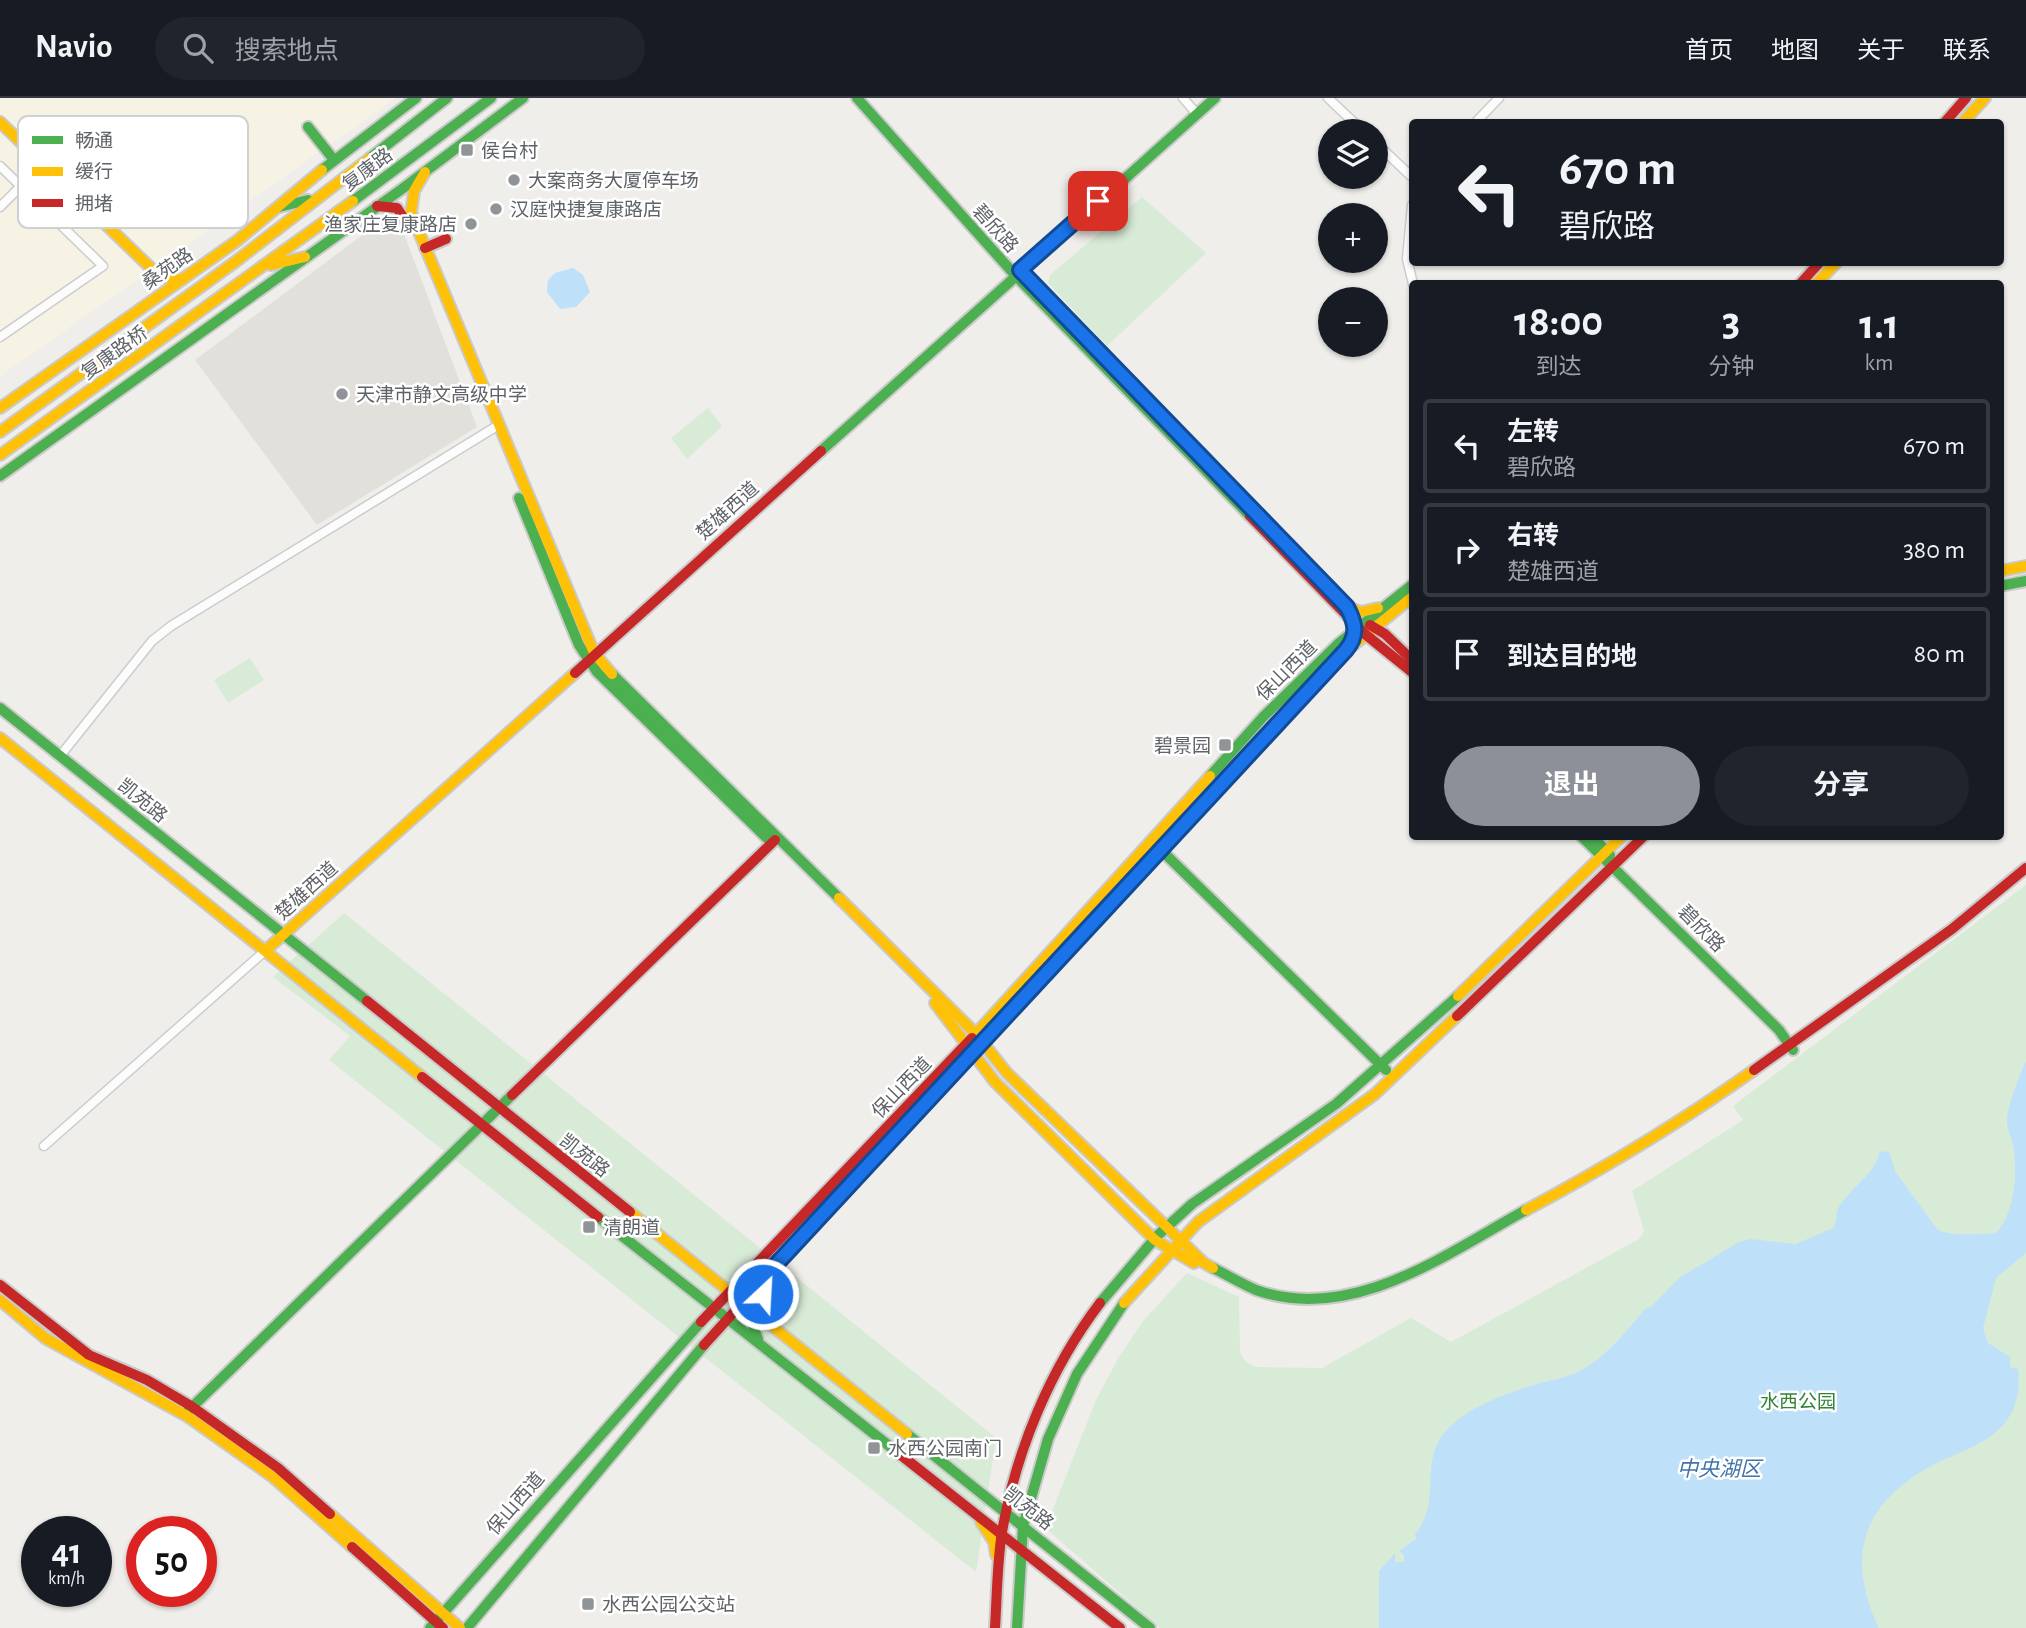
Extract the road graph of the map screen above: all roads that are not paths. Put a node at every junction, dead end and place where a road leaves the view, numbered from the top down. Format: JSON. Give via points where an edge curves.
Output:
{"nodes":[{"id":1,"x":416,"y":98,"type":"edge"},
{"id":2,"x":447,"y":98,"type":"edge"},
{"id":3,"x":491,"y":98,"type":"edge"},
{"id":4,"x":523,"y":98,"type":"edge"},
{"id":5,"x":857,"y":98,"type":"edge"},
{"id":6,"x":864,"y":98,"type":"edge"},
{"id":7,"x":1183,"y":98,"type":"edge"},
{"id":8,"x":1215,"y":98,"type":"edge"},
{"id":9,"x":1328,"y":98,"type":"edge"},
{"id":10,"x":1499,"y":98,"type":"edge"},
{"id":11,"x":1966,"y":98,"type":"edge"},
{"id":12,"x":1985,"y":98,"type":"edge"},
{"id":13,"x":1196,"y":113,"type":"junction"},
{"id":14,"x":1350,"y":119,"type":"edge"},
{"id":15,"x":1478,"y":119,"type":"edge"},
{"id":16,"x":1948,"y":119,"type":"edge"},
{"id":17,"x":1966,"y":119,"type":"edge"},
{"id":18,"x":0,"y":122,"type":"edge"},
{"id":19,"x":309,"y":127,"type":"dead end"},
{"id":20,"x":0,"y":128,"type":"edge"},
{"id":21,"x":18,"y":141,"type":"edge"},
{"id":22,"x":18,"y":144,"type":"edge"},
{"id":23,"x":1388,"y":154,"type":"edge"},
{"id":24,"x":334,"y":160,"type":"junction"},
{"id":25,"x":0,"y":166,"type":"edge"},
{"id":26,"x":425,"y":172,"type":"junction"},
{"id":27,"x":1409,"y":174,"type":"edge"},
{"id":28,"x":18,"y":183,"type":"edge"},
{"id":29,"x":18,"y":189,"type":"edge"},
{"id":30,"x":313,"y":199,"type":"junction"},
{"id":31,"x":377,"y":206,"type":"junction"},
{"id":32,"x":0,"y":207,"type":"edge"},
{"id":33,"x":279,"y":207,"type":"junction"},
{"id":34,"x":345,"y":208,"type":"junction"},
{"id":35,"x":263,"y":220,"type":"junction"},
{"id":36,"x":64,"y":228,"type":"edge"},
{"id":37,"x":105,"y":228,"type":"edge"},
{"id":38,"x":108,"y":228,"type":"edge"},
{"id":39,"x":1409,"y":237,"type":"edge"},
{"id":40,"x":446,"y":239,"type":"dead end"},
{"id":41,"x":320,"y":246,"type":"junction"},
{"id":42,"x":425,"y":248,"type":"junction"},
{"id":43,"x":250,"y":250,"type":"junction"},
{"id":44,"x":304,"y":257,"type":"junction"},
{"id":45,"x":1816,"y":266,"type":"edge"},
{"id":46,"x":1833,"y":266,"type":"edge"},
{"id":47,"x":263,"y":267,"type":"junction"},
{"id":48,"x":1017,"y":273,"type":"junction"},
{"id":49,"x":248,"y":278,"type":"joint"},
{"id":50,"x":181,"y":280,"type":"junction"},
{"id":51,"x":1412,"y":280,"type":"edge"},
{"id":52,"x":1804,"y":280,"type":"edge"},
{"id":53,"x":1820,"y":280,"type":"edge"},
{"id":54,"x":147,"y":304,"type":"junction"},
{"id":55,"x":0,"y":337,"type":"edge"},
{"id":56,"x":0,"y":408,"type":"edge"},
{"id":57,"x":494,"y":428,"type":"junction"},
{"id":58,"x":0,"y":432,"type":"edge"},
{"id":59,"x":0,"y":455,"type":"edge"},
{"id":60,"x":0,"y":476,"type":"edge"},
{"id":61,"x":2026,"y":566,"type":"edge"},
{"id":62,"x":2004,"y":570,"type":"edge"},
{"id":63,"x":2026,"y":582,"type":"edge"},
{"id":64,"x":2004,"y":585,"type":"edge"},
{"id":65,"x":1409,"y":588,"type":"edge"},
{"id":66,"x":1409,"y":598,"type":"edge"},
{"id":67,"x":1389,"y":608,"type":"junction"},
{"id":68,"x":1358,"y":621,"type":"junction"},
{"id":69,"x":1342,"y":647,"type":"junction"},
{"id":70,"x":591,"y":656,"type":"junction"},
{"id":71,"x":1409,"y":658,"type":"edge"},
{"id":72,"x":1409,"y":670,"type":"edge"},
{"id":73,"x":0,"y":708,"type":"edge"},
{"id":74,"x":0,"y":738,"type":"edge"},
{"id":75,"x":60,"y":757,"type":"junction"},
{"id":76,"x":1586,"y":840,"type":"edge"},
{"id":77,"x":1595,"y":840,"type":"edge"},
{"id":78,"x":1618,"y":840,"type":"edge"},
{"id":79,"x":1640,"y":840,"type":"edge"},
{"id":80,"x":775,"y":841,"type":"junction"},
{"id":81,"x":1156,"y":845,"type":"junction"},
{"id":82,"x":1604,"y":854,"type":"junction"},
{"id":83,"x":1615,"y":865,"type":"junction"},
{"id":84,"x":2026,"y":871,"type":"edge"},
{"id":85,"x":283,"y":934,"type":"junction"},
{"id":86,"x":265,"y":951,"type":"junction"},
{"id":87,"x":975,"y":1042,"type":"junction"},
{"id":88,"x":1794,"y":1047,"type":"junction"},
{"id":89,"x":1382,"y":1066,"type":"junction"},
{"id":90,"x":1392,"y":1077,"type":"junction"},
{"id":91,"x":498,"y":1109,"type":"junction"},
{"id":92,"x":481,"y":1125,"type":"junction"},
{"id":93,"x":44,"y":1146,"type":"dead end"},
{"id":94,"x":1165,"y":1228,"type":"junction"},
{"id":95,"x":1155,"y":1240,"type":"junction"},
{"id":96,"x":1174,"y":1244,"type":"junction"},
{"id":97,"x":758,"y":1261,"type":"junction"},
{"id":98,"x":769,"y":1272,"type":"junction"},
{"id":99,"x":0,"y":1284,"type":"edge"},
{"id":100,"x":730,"y":1291,"type":"junction"},
{"id":101,"x":0,"y":1300,"type":"edge"},
{"id":102,"x":743,"y":1301,"type":"junction"},
{"id":103,"x":714,"y":1309,"type":"junction"},
{"id":104,"x":726,"y":1320,"type":"junction"},
{"id":105,"x":778,"y":1330,"type":"junction"},
{"id":106,"x":763,"y":1346,"type":"junction"},
{"id":107,"x":189,"y":1410,"type":"junction"},
{"id":108,"x":978,"y":1491,"type":"junction"},
{"id":109,"x":973,"y":1512,"type":"junction"},
{"id":110,"x":1006,"y":1512,"type":"junction"},
{"id":111,"x":1023,"y":1526,"type":"junction"},
{"id":112,"x":1005,"y":1534,"type":"junction"},
{"id":113,"x":1020,"y":1548,"type":"junction"},
{"id":114,"x":998,"y":1571,"type":"junction"},
{"id":115,"x":1018,"y":1572,"type":"junction"},
{"id":116,"x":438,"y":1623,"type":"edge"},
{"id":117,"x":460,"y":1628,"type":"edge"},
{"id":118,"x":467,"y":1628,"type":"edge"},
{"id":119,"x":995,"y":1628,"type":"edge"},
{"id":120,"x":1017,"y":1628,"type":"edge"},
{"id":121,"x":1120,"y":1628,"type":"edge"},
{"id":122,"x":1150,"y":1628,"type":"edge"}],
"edges":[{"from":1,"to":24,"type":"main road","name":"桑苑路"},
{"from":2,"to":30,"type":"main road","name":"复康路"},
{"from":3,"to":34,"type":"main road","name":"复康路"},
{"from":4,"to":26,"type":"main road"},
{"from":5,"to":48,"type":"main road","name":"碧欣路"},
{"from":6,"to":48,"type":"main road","name":"碧欣路"},
{"from":7,"to":13,"type":"street"},
{"from":8,"to":13,"type":"main road","name":"楚雄西道"},
{"from":9,"to":14,"type":"street"},
{"from":10,"to":15,"type":"street"},
{"from":11,"to":16,"type":"main road"},
{"from":12,"to":17,"type":"main road"},
{"from":13,"to":48,"type":"main road","name":"楚雄西道"},
{"from":18,"to":21,"type":"main road"},
{"from":19,"to":24,"type":"main road"},
{"from":20,"to":22,"type":"main road"},
{"from":23,"to":27,"type":"street"},
{"from":24,"to":33,"type":"main road","name":"桑苑路"},
{"from":25,"to":28,"type":"street"},
{"from":26,"to":31,"type":"main road"},
{"from":26,"to":42,"type":"main road","via":[[410,208]]},
{"from":29,"to":32,"type":"street"},
{"from":30,"to":33,"type":"main road"},
{"from":30,"to":43,"type":"main road","name":"复康路"},
{"from":31,"to":41,"type":"main road"},
{"from":31,"to":57,"type":"main road","via":[[397,208],[406,218]]},
{"from":33,"to":35,"type":"main road","name":"桑苑路"},
{"from":34,"to":41,"type":"main road"},
{"from":34,"to":47,"type":"main road","name":"复康路"},
{"from":35,"to":43,"type":"main road"},
{"from":35,"to":50,"type":"main road","name":"桑苑路"},
{"from":36,"to":55,"type":"street","via":[[103,266]]},
{"from":37,"to":54,"type":"main road","via":[[150,273],[155,289]]},
{"from":38,"to":50,"type":"main road","via":[[159,276]]},
{"from":39,"to":51,"type":"street","via":[[1407,259]]},
{"from":40,"to":42,"type":"main road"},
{"from":41,"to":44,"type":"main road"},
{"from":42,"to":57,"type":"main road"},
{"from":43,"to":58,"type":"main road","name":"复康路桥"},
{"from":44,"to":47,"type":"main road"},
{"from":44,"to":60,"type":"main road"},
{"from":45,"to":52,"type":"main road"},
{"from":46,"to":53,"type":"main road"},
{"from":47,"to":49,"type":"main road","name":"复康路"},
{"from":48,"to":68,"type":"main road","name":"碧欣路"},
{"from":48,"to":70,"type":"main road","name":"楚雄西道"},
{"from":49,"to":59,"type":"main road","name":"复康路桥"},
{"from":50,"to":54,"type":"main road","name":"桑苑路"},
{"from":54,"to":56,"type":"main road","name":"桑苑路"},
{"from":57,"to":70,"type":"main road"},
{"from":57,"to":75,"type":"street","via":[[171,626],[152,641]]},
{"from":61,"to":62,"type":"main road"},
{"from":63,"to":64,"type":"main road"},
{"from":65,"to":67,"type":"main road"},
{"from":66,"to":67,"type":"main road"},
{"from":67,"to":68,"type":"main road"},
{"from":67,"to":68,"type":"main road","via":[[1366,612]]},
{"from":68,"to":69,"type":"main road","name":"保山西道"},
{"from":68,"to":69,"type":"main road","via":[[1347,628]]},
{"from":68,"to":71,"type":"main road","name":"碧欣路"},
{"from":68,"to":72,"type":"main road","name":"碧欣路"},
{"from":69,"to":81,"type":"main road","name":"保山西道"},
{"from":70,"to":80,"type":"main road"},
{"from":70,"to":85,"type":"main road","name":"楚雄西道"},
{"from":73,"to":75,"type":"main road","name":"凯苑路"},
{"from":74,"to":86,"type":"main road","name":"凯苑路"},
{"from":75,"to":85,"type":"main road","name":"凯苑路"},
{"from":76,"to":82,"type":"main road","name":"碧欣路"},
{"from":77,"to":82,"type":"main road","name":"碧欣路"},
{"from":78,"to":82,"type":"main road"},
{"from":79,"to":83,"type":"main road"},
{"from":80,"to":87,"type":"main road"},
{"from":80,"to":91,"type":"main road"},
{"from":81,"to":87,"type":"main road","name":"保山西道"},
{"from":81,"to":89,"type":"main road"},
{"from":82,"to":83,"type":"main road","name":"碧欣路"},
{"from":82,"to":89,"type":"main road"},
{"from":83,"to":88,"type":"main road","name":"碧欣路"},
{"from":83,"to":90,"type":"main road"},
{"from":84,"to":88,"type":"main road"},
{"from":85,"to":86,"type":"main road","name":"楚雄西道"},
{"from":85,"to":91,"type":"main road","name":"凯苑路"},
{"from":86,"to":92,"type":"main road","name":"凯苑路"},
{"from":86,"to":93,"type":"street"},
{"from":87,"to":94,"type":"main road"},
{"from":87,"to":95,"type":"main road","via":[[995,1082]]},
{"from":87,"to":97,"type":"main road","name":"保山西道"},
{"from":87,"to":98,"type":"main road","name":"保山西道"},
{"from":88,"to":96,"type":"main road","via":[[1704,1111],[1588,1182],[1377,1294],[1322,1304],[1259,1296],[1223,1281]]},
{"from":89,"to":90,"type":"main road"},
{"from":89,"to":94,"type":"main road"},
{"from":90,"to":96,"type":"main road","via":[[1349,1115],[1224,1202]]},
{"from":91,"to":92,"type":"main road"},
{"from":91,"to":100,"type":"main road","name":"凯苑路"},
{"from":92,"to":103,"type":"main road","name":"凯苑路"},
{"from":92,"to":107,"type":"main road"},
{"from":94,"to":95,"type":"main road"},
{"from":94,"to":96,"type":"main road"},
{"from":95,"to":96,"type":"main road"},
{"from":95,"to":110,"type":"main road","via":[[1097,1306],[1055,1375]]},
{"from":96,"to":111,"type":"main road","via":[[1131,1292],[1077,1374],[1048,1439]]},
{"from":97,"to":100,"type":"main road","name":"保山西道"},
{"from":97,"to":102,"type":"main road","via":[[746,1281]]},
{"from":98,"to":102,"type":"main road","name":"保山西道"},
{"from":98,"to":105,"type":"main road","via":[[762,1299]]},
{"from":99,"to":107,"type":"main road","via":[[89,1355],[147,1380]]},
{"from":100,"to":102,"type":"main road","name":"凯苑路"},
{"from":100,"to":103,"type":"main road","name":"保山西道"},
{"from":101,"to":107,"type":"main road","via":[[46,1338]]},
{"from":102,"to":104,"type":"main road","name":"保山西道"},
{"from":102,"to":105,"type":"main road","name":"凯苑路"},
{"from":102,"to":106,"type":"main road","via":[[751,1328]]},
{"from":103,"to":104,"type":"main road","name":"凯苑路"},
{"from":103,"to":116,"type":"main road","name":"保山西道","via":[[575,1461]]},
{"from":104,"to":106,"type":"main road","name":"凯苑路"},
{"from":104,"to":118,"type":"main road","name":"保山西道"},
{"from":105,"to":108,"type":"main road","name":"凯苑路"},
{"from":106,"to":109,"type":"main road","name":"凯苑路"},
{"from":107,"to":116,"type":"main road","via":[[278,1468]]},
{"from":108,"to":110,"type":"main road","name":"凯苑路"},
{"from":108,"to":112,"type":"main road"},
{"from":109,"to":112,"type":"main road","name":"凯苑路"},
{"from":109,"to":114,"type":"main road","via":[[993,1542]]},
{"from":110,"to":111,"type":"main road","name":"凯苑路"},
{"from":110,"to":112,"type":"main road"},
{"from":111,"to":113,"type":"main road"},
{"from":111,"to":122,"type":"main road","name":"凯苑路"},
{"from":112,"to":113,"type":"main road","name":"凯苑路"},
{"from":112,"to":114,"type":"main road"},
{"from":112,"to":115,"type":"main road"},
{"from":113,"to":115,"type":"main road"},
{"from":113,"to":121,"type":"main road","name":"凯苑路"},
{"from":114,"to":119,"type":"main road"},
{"from":115,"to":120,"type":"main road"},
{"from":116,"to":117,"type":"main road"}]}
